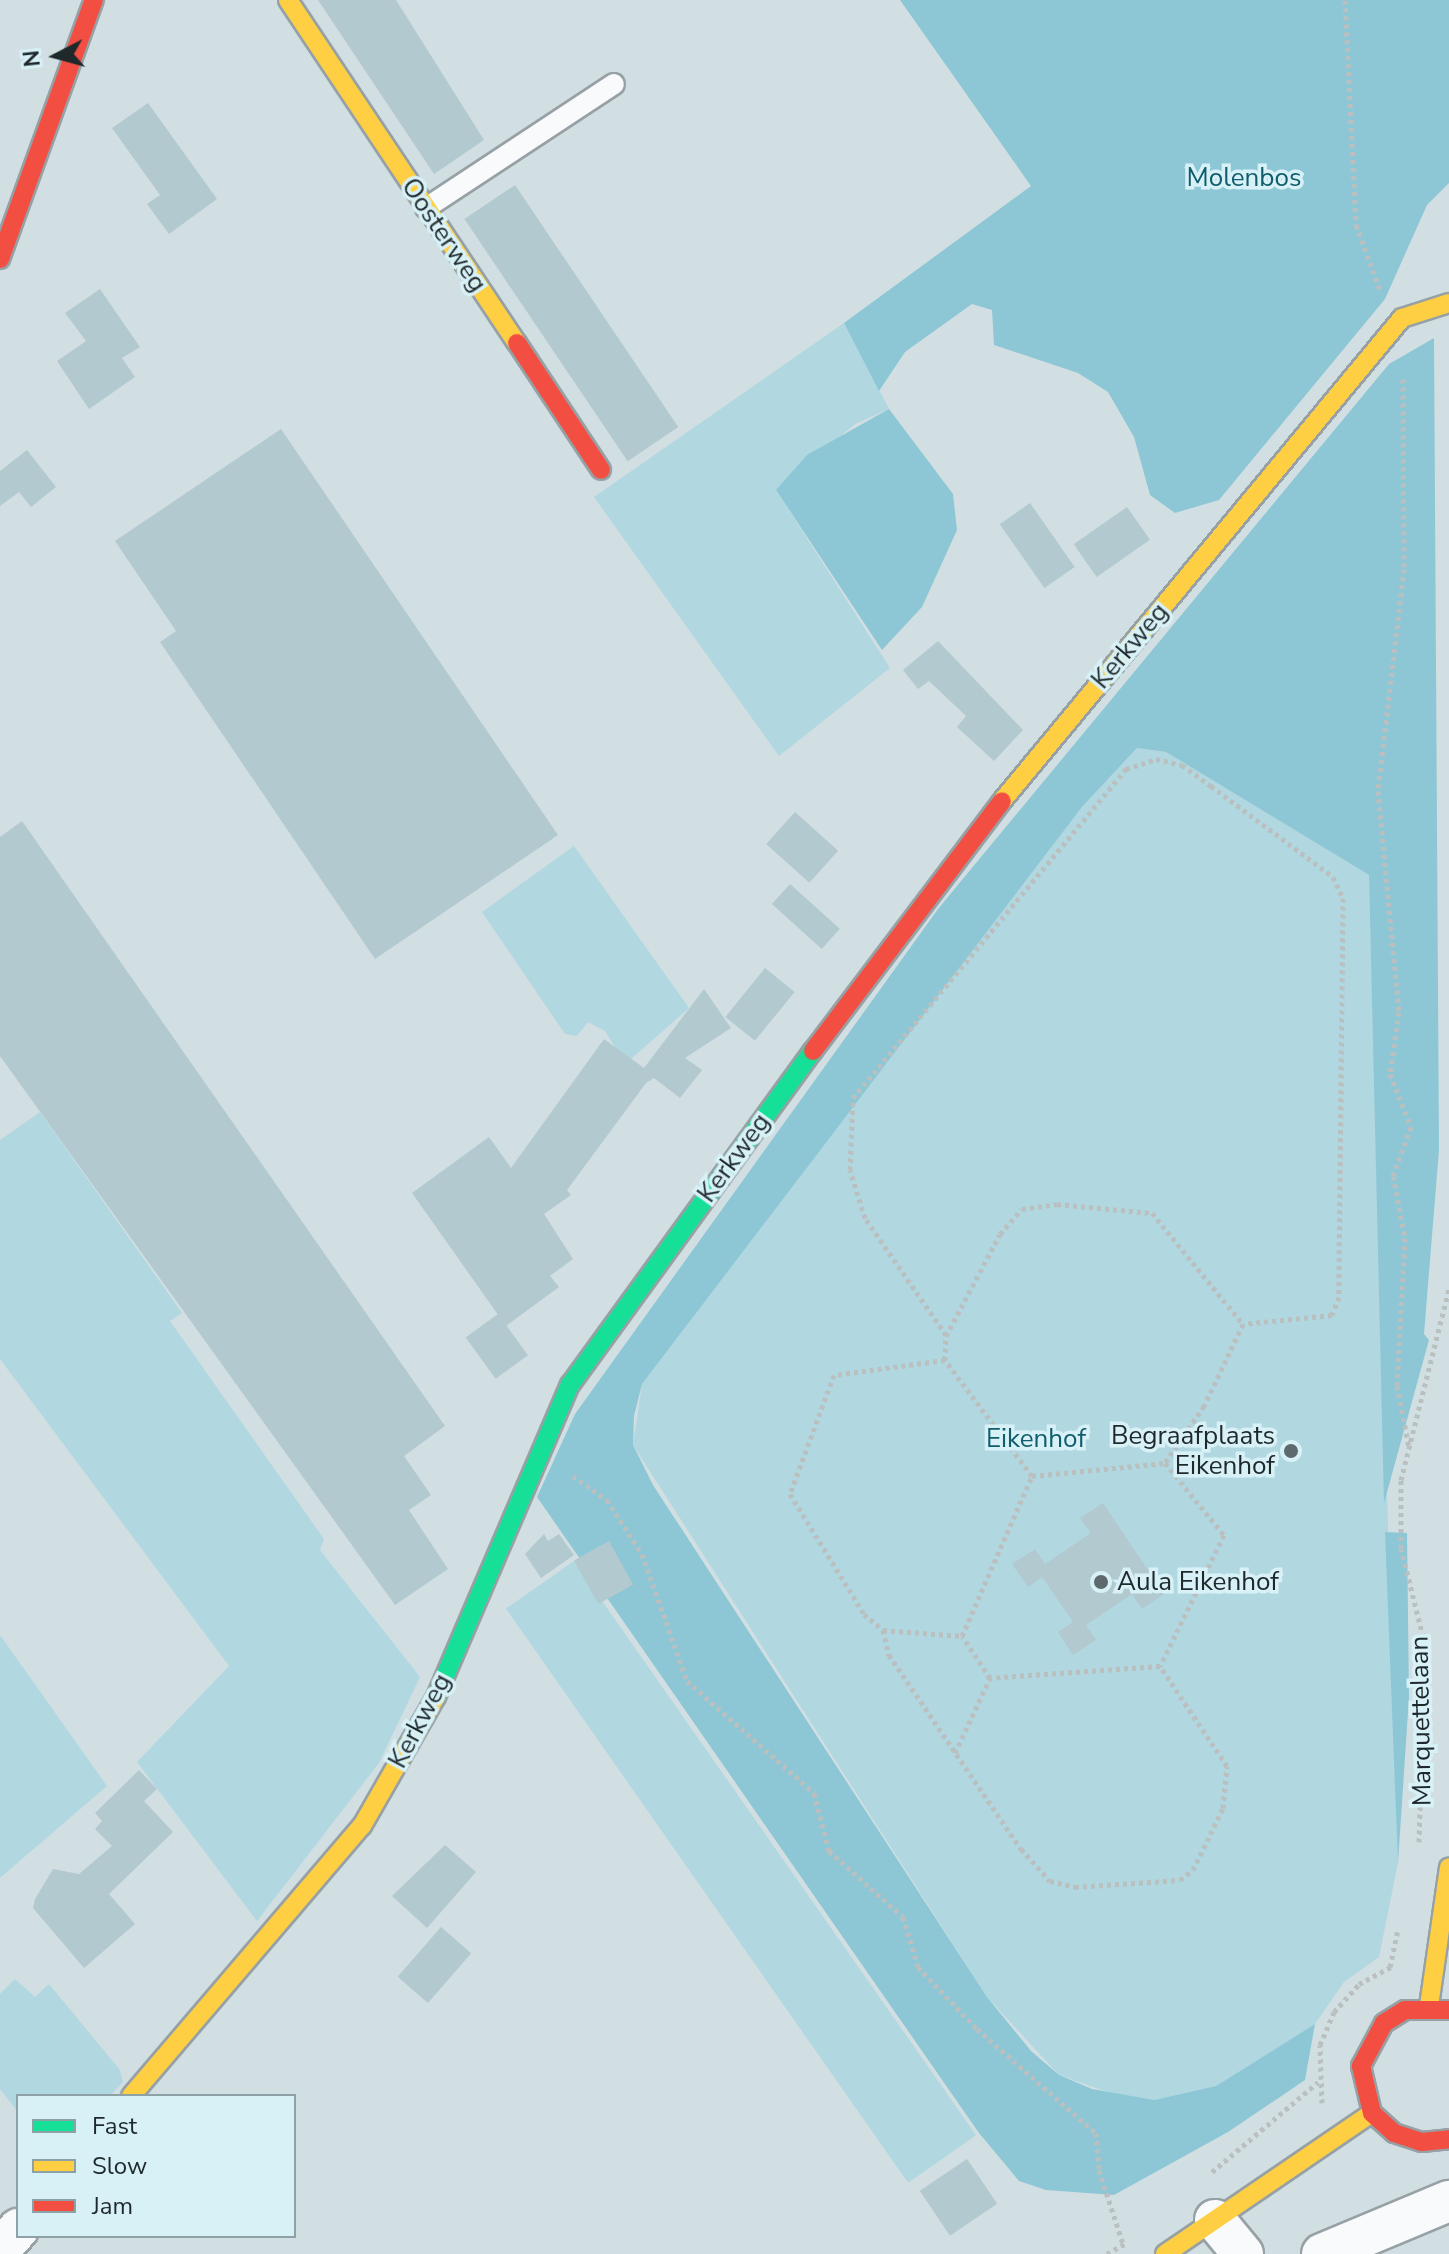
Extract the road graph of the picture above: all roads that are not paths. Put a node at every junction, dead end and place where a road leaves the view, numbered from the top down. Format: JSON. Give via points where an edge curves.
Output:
{"nodes":[{"id":1,"x":94,"y":0,"type":"edge"},
{"id":2,"x":288,"y":0,"type":"edge"},
{"id":3,"x":614,"y":84,"type":"dead end"},
{"id":4,"x":426,"y":208,"type":"junction"},
{"id":5,"x":0,"y":259,"type":"edge"},
{"id":6,"x":1449,"y":303,"type":"edge"},
{"id":7,"x":601,"y":470,"type":"dead end"},
{"id":8,"x":1449,"y":1867,"type":"edge"},
{"id":9,"x":1429,"y":2006,"type":"junction"},
{"id":10,"x":1449,"y":2010,"type":"edge"},
{"id":11,"x":133,"y":2094,"type":"edge"},
{"id":12,"x":1372,"y":2113,"type":"junction"},
{"id":13,"x":1449,"y":2139,"type":"edge"},
{"id":14,"x":1449,"y":2201,"type":"edge"},
{"id":15,"x":1215,"y":2220,"type":"junction"},
{"id":16,"x":16,"y":2231,"type":"edge"},
{"id":17,"x":0,"y":2250,"type":"edge"},
{"id":18,"x":1165,"y":2254,"type":"edge"},
{"id":19,"x":1243,"y":2254,"type":"edge"},
{"id":20,"x":1322,"y":2254,"type":"edge"}],
"edges":[{"from":1,"to":5,"type":"street"},
{"from":2,"to":4,"type":"street","name":"Oosterweg"},
{"from":3,"to":4,"type":"lane"},
{"from":4,"to":7,"type":"street","name":"Oosterweg"},
{"from":6,"to":11,"type":"street","name":"Kerkweg","via":[[1402,318],[936,881],[570,1385],[432,1707],[362,1826]]},
{"from":8,"to":9,"type":"street"},
{"from":9,"to":10,"type":"street"},
{"from":9,"to":12,"type":"street","via":[[1405,2010],[1369,2042],[1362,2090]]},
{"from":12,"to":13,"type":"street","via":[[1394,2133],[1422,2142]]},
{"from":12,"to":15,"type":"street"},
{"from":14,"to":20,"type":"street"},
{"from":15,"to":18,"type":"street"},
{"from":15,"to":19,"type":"street"},
{"from":16,"to":17,"type":"street"}]}
